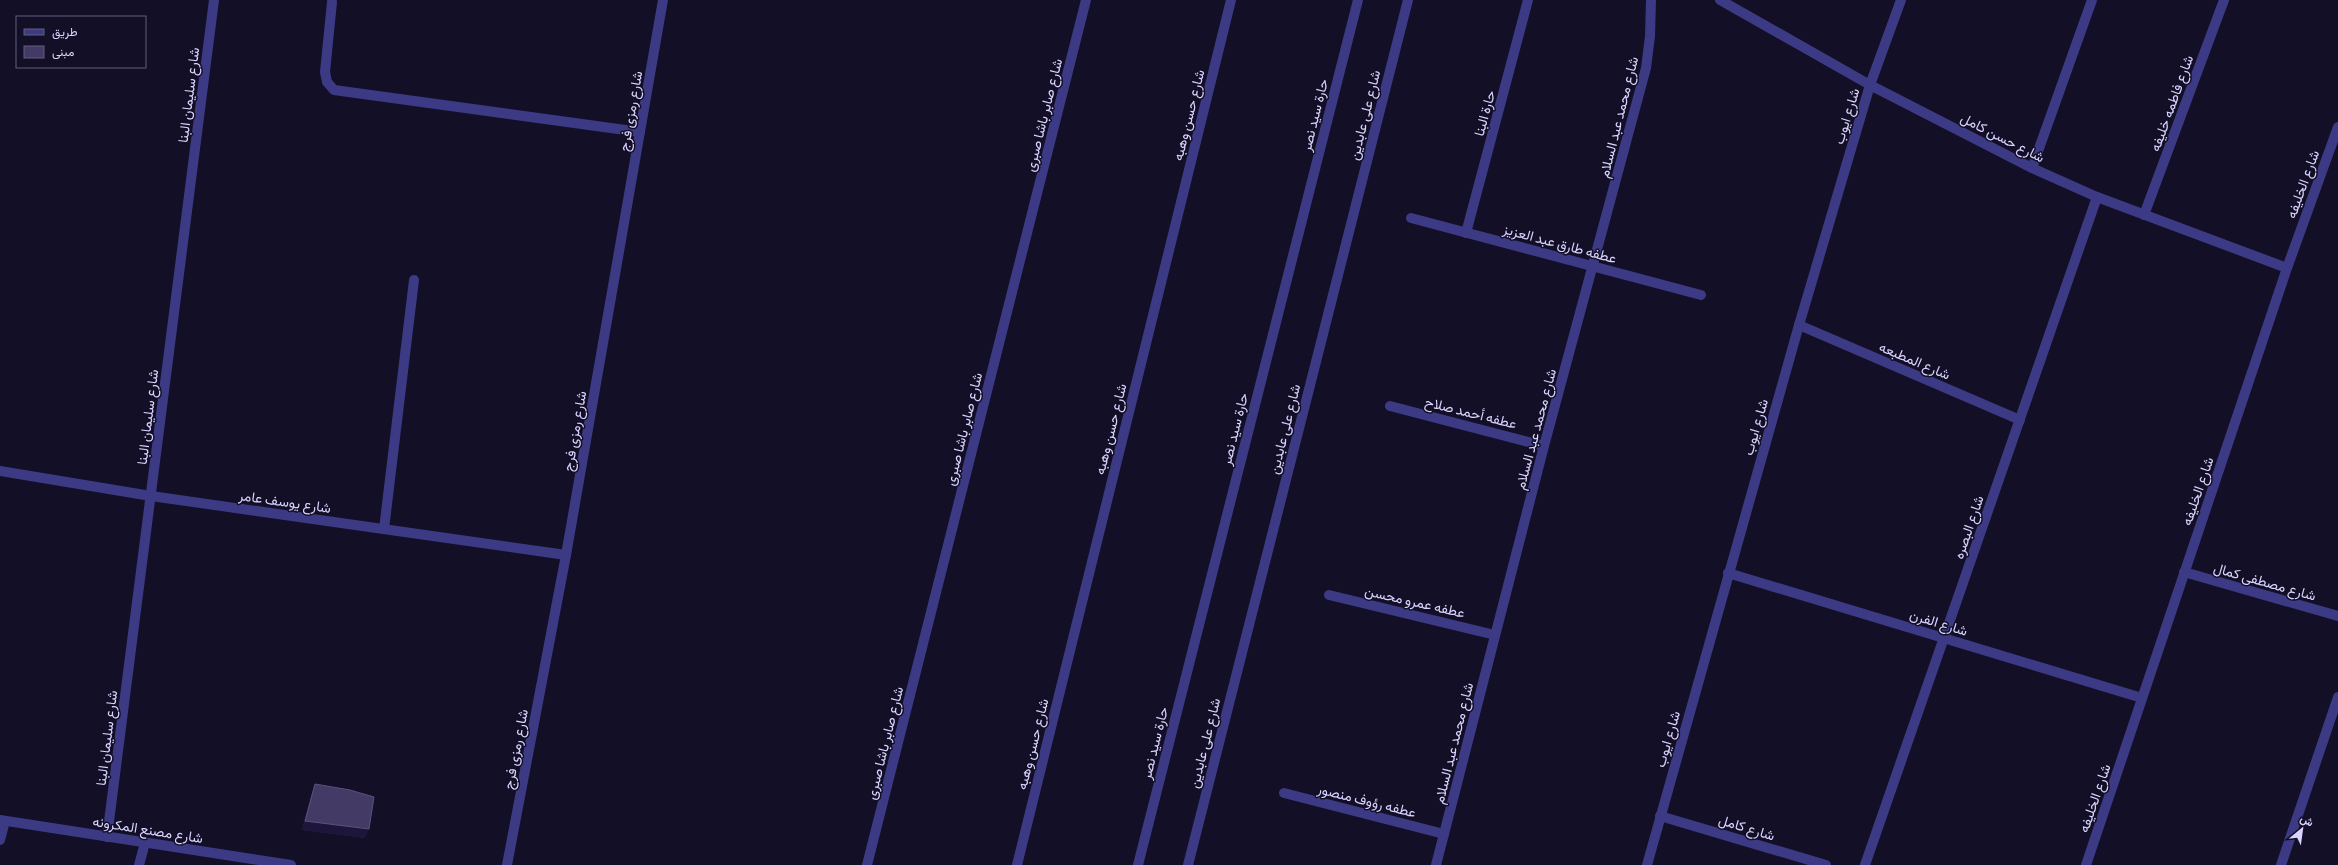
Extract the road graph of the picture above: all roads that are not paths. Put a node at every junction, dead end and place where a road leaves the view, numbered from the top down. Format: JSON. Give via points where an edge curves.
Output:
{"nodes":[{"id":1,"x":214,"y":0,"type":"edge"},
{"id":2,"x":663,"y":0,"type":"edge"},
{"id":3,"x":1086,"y":0,"type":"edge"},
{"id":4,"x":1231,"y":0,"type":"edge"},
{"id":5,"x":1358,"y":0,"type":"edge"},
{"id":6,"x":1408,"y":0,"type":"edge"},
{"id":7,"x":1528,"y":0,"type":"edge"},
{"id":8,"x":1651,"y":0,"type":"edge"},
{"id":9,"x":1720,"y":0,"type":"edge"},
{"id":10,"x":1901,"y":0,"type":"edge"},
{"id":11,"x":2092,"y":0,"type":"edge"},
{"id":12,"x":2224,"y":0,"type":"edge"},
{"id":13,"x":332,"y":2,"type":"dead end"},
{"id":14,"x":1870,"y":85,"type":"junction"},
{"id":15,"x":2338,"y":127,"type":"edge"},
{"id":16,"x":640,"y":132,"type":"junction"},
{"id":17,"x":2032,"y":168,"type":"junction"},
{"id":18,"x":2097,"y":198,"type":"junction"},
{"id":19,"x":2144,"y":215,"type":"junction"},
{"id":20,"x":1411,"y":218,"type":"dead end"},
{"id":21,"x":1466,"y":233,"type":"junction"},
{"id":22,"x":1594,"y":266,"type":"junction"},
{"id":23,"x":2287,"y":268,"type":"junction"},
{"id":24,"x":414,"y":280,"type":"dead end"},
{"id":25,"x":1701,"y":295,"type":"dead end"},
{"id":26,"x":1799,"y":325,"type":"junction"},
{"id":27,"x":1390,"y":406,"type":"dead end"},
{"id":28,"x":2020,"y":420,"type":"junction"},
{"id":29,"x":1544,"y":446,"type":"junction"},
{"id":30,"x":0,"y":471,"type":"edge"},
{"id":31,"x":150,"y":496,"type":"junction"},
{"id":32,"x":384,"y":529,"type":"junction"},
{"id":33,"x":566,"y":555,"type":"junction"},
{"id":34,"x":2184,"y":572,"type":"junction"},
{"id":35,"x":1728,"y":573,"type":"junction"},
{"id":36,"x":1329,"y":595,"type":"dead end"},
{"id":37,"x":2338,"y":616,"type":"edge"},
{"id":38,"x":1495,"y":635,"type":"junction"},
{"id":39,"x":1944,"y":638,"type":"junction"},
{"id":40,"x":2338,"y":697,"type":"edge"},
{"id":41,"x":2142,"y":698,"type":"junction"},
{"id":42,"x":2334,"y":721,"type":"edge"},
{"id":43,"x":1284,"y":793,"type":"dead end"},
{"id":44,"x":1660,"y":816,"type":"junction"},
{"id":45,"x":3,"y":821,"type":"edge"},
{"id":46,"x":1444,"y":834,"type":"junction"},
{"id":47,"x":107,"y":837,"type":"junction"},
{"id":48,"x":0,"y":840,"type":"edge"},
{"id":49,"x":145,"y":843,"type":"junction"},
{"id":50,"x":139,"y":865,"type":"edge"},
{"id":51,"x":291,"y":865,"type":"edge"},
{"id":52,"x":507,"y":865,"type":"edge"},
{"id":53,"x":868,"y":865,"type":"edge"},
{"id":54,"x":1017,"y":865,"type":"edge"},
{"id":55,"x":1138,"y":865,"type":"edge"},
{"id":56,"x":1188,"y":865,"type":"edge"},
{"id":57,"x":1436,"y":865,"type":"edge"},
{"id":58,"x":1647,"y":865,"type":"edge"},
{"id":59,"x":1826,"y":865,"type":"edge"},
{"id":60,"x":1865,"y":865,"type":"edge"},
{"id":61,"x":2086,"y":865,"type":"edge"},
{"id":62,"x":2280,"y":865,"type":"edge"}],
"edges":[{"from":1,"to":31,"type":"street","name":"شارع سليمان البنا"},
{"from":2,"to":16,"type":"street","name":"شارع رمزى فرج"},
{"from":3,"to":53,"type":"street","name":"شارع صابر باشا صبرى"},
{"from":4,"to":54,"type":"street","name":"شارع حسن وهبه"},
{"from":5,"to":55,"type":"street","name":"حارة سيد نصر"},
{"from":6,"to":56,"type":"street","name":"شارع على عابدين"},
{"from":7,"to":21,"type":"street","name":"حارة البنا"},
{"from":8,"to":22,"type":"street","name":"شارع محمد عبد السلام","via":[[1646,68]]},
{"from":9,"to":14,"type":"street","name":"شارع حسن كامل"},
{"from":10,"to":14,"type":"street","name":"شارع ايوب"},
{"from":11,"to":17,"type":"street"},
{"from":12,"to":19,"type":"street","name":"شارع فاطمه خليفه"},
{"from":13,"to":16,"type":"street","via":[[325,72],[327,82],[334,90]]},
{"from":14,"to":17,"type":"street","name":"شارع حسن كامل"},
{"from":14,"to":26,"type":"street","name":"شارع ايوب"},
{"from":15,"to":23,"type":"street","name":"شارع الخليفه"},
{"from":16,"to":33,"type":"street","name":"شارع رمزى فرج"},
{"from":17,"to":18,"type":"street","name":"شارع حسن كامل"},
{"from":18,"to":19,"type":"street","name":"شارع حسن كامل"},
{"from":18,"to":28,"type":"street","name":"شارع البصره"},
{"from":19,"to":23,"type":"street","name":"شارع حسن كامل"},
{"from":20,"to":21,"type":"street","name":"عطفه طارق عبد العزيز"},
{"from":21,"to":22,"type":"street","name":"عطفه طارق عبد العزيز"},
{"from":22,"to":25,"type":"street","name":"عطفه طارق عبد العزيز"},
{"from":22,"to":29,"type":"street","name":"شارع محمد عبد السلام"},
{"from":23,"to":34,"type":"street","name":"شارع الخليفه"},
{"from":24,"to":32,"type":"street"},
{"from":26,"to":28,"type":"street","name":"شارع المطبعه"},
{"from":26,"to":35,"type":"street","name":"شارع ايوب"},
{"from":27,"to":29,"type":"street","name":"عطفه أحمد صلاح"},
{"from":28,"to":39,"type":"street","name":"شارع البصره"},
{"from":29,"to":38,"type":"street","name":"شارع محمد عبد السلام"},
{"from":30,"to":31,"type":"street","name":"شارع يوسف عامر"},
{"from":31,"to":32,"type":"street","name":"شارع يوسف عامر"},
{"from":31,"to":47,"type":"street","name":"شارع سليمان البنا"},
{"from":32,"to":33,"type":"street","name":"شارع يوسف عامر"},
{"from":33,"to":52,"type":"street","name":"شارع رمزى فرج"},
{"from":34,"to":37,"type":"street","name":"شارع مصطفى كمال"},
{"from":34,"to":41,"type":"street","name":"شارع الخليفه"},
{"from":35,"to":39,"type":"street","name":"شارع الفرن"},
{"from":35,"to":44,"type":"street","name":"شارع ايوب"},
{"from":36,"to":38,"type":"street","name":"عطفه عمرو محسن"},
{"from":38,"to":46,"type":"street","name":"شارع محمد عبد السلام"},
{"from":39,"to":41,"type":"street","name":"شارع الفرن"},
{"from":39,"to":60,"type":"street","name":"شارع البصره"},
{"from":40,"to":42,"type":"street"},
{"from":41,"to":61,"type":"street","name":"شارع الخليفه"},
{"from":42,"to":62,"type":"street"},
{"from":43,"to":46,"type":"street","name":"عطفه رؤوف منصور"},
{"from":44,"to":58,"type":"street","name":"شارع ايوب"},
{"from":44,"to":59,"type":"street","name":"شارع كامل"},
{"from":45,"to":47,"type":"street","name":"شارع مصنع المكرونه"},
{"from":45,"to":48,"type":"street"},
{"from":46,"to":57,"type":"street","name":"شارع محمد عبد السلام"},
{"from":47,"to":49,"type":"street","name":"شارع مصنع المكرونه"},
{"from":49,"to":50,"type":"street"},
{"from":49,"to":51,"type":"street","name":"شارع مصنع المكرونه"}]}
